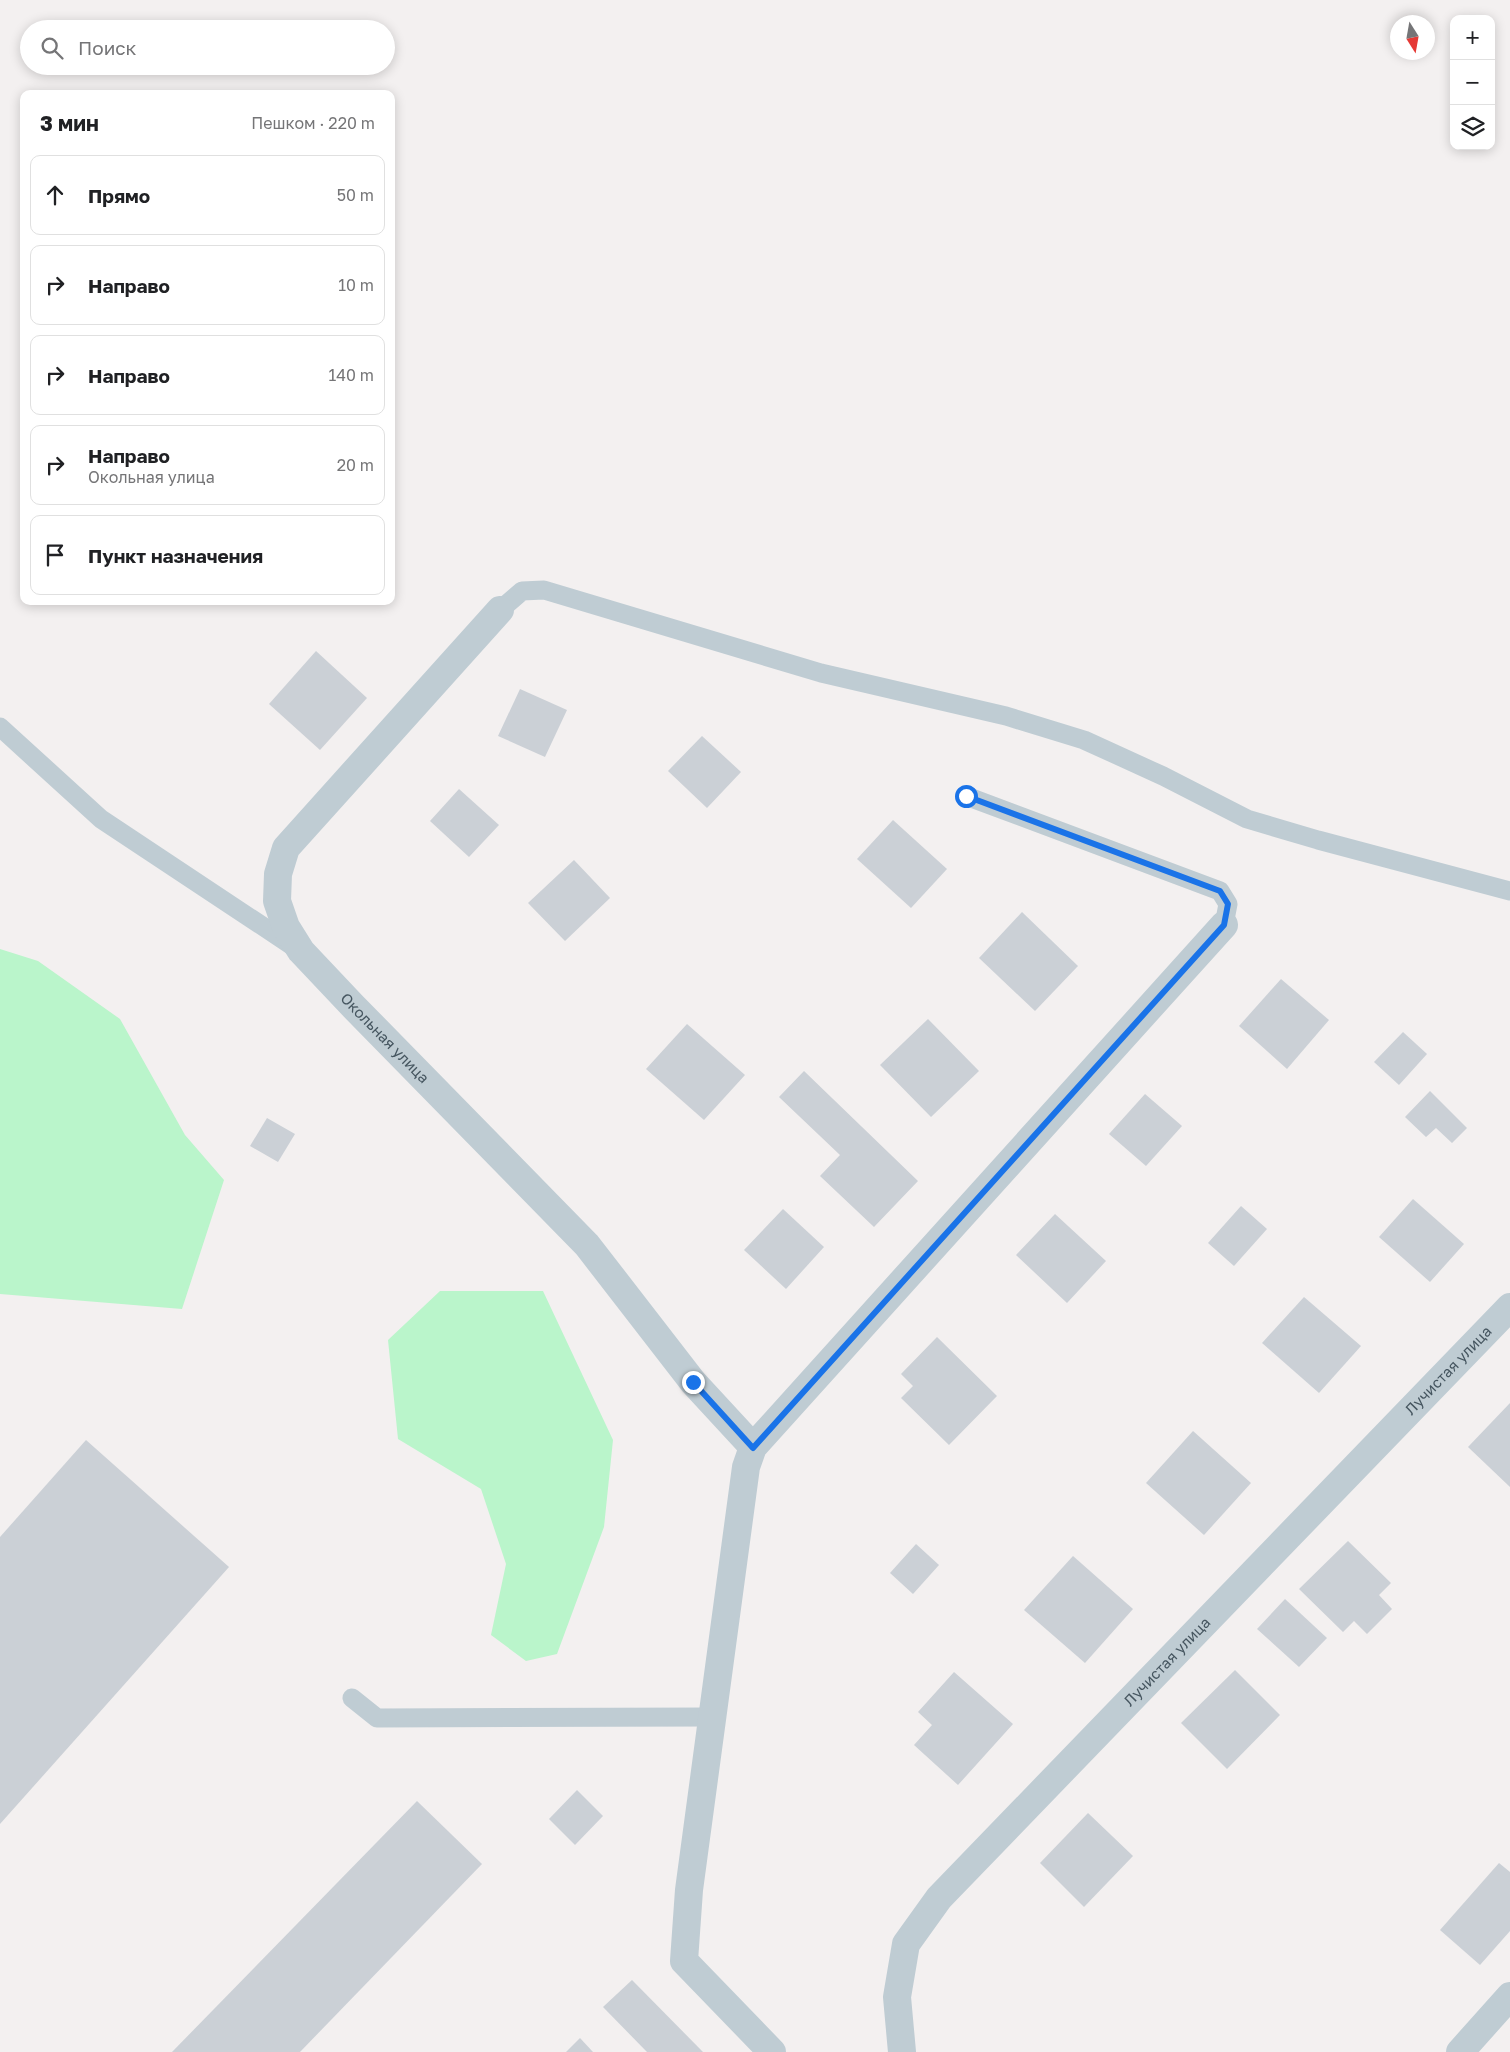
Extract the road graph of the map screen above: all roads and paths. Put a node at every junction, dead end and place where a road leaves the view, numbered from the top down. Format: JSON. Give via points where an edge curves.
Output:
{"nodes":[{"id":1,"x":500,"y":610,"type":"joint"},
{"id":2,"x":0,"y":727,"type":"edge"},
{"id":3,"x":966,"y":796,"type":"dead end"},
{"id":4,"x":1510,"y":891,"type":"edge"},
{"id":5,"x":1224,"y":925,"type":"joint"},
{"id":6,"x":301,"y":951,"type":"junction"},
{"id":7,"x":1510,"y":1307,"type":"edge"},
{"id":8,"x":753,"y":1448,"type":"junction"},
{"id":9,"x":352,"y":1698,"type":"dead end"},
{"id":10,"x":712,"y":1717,"type":"junction"},
{"id":11,"x":1510,"y":1996,"type":"edge"},
{"id":12,"x":772,"y":2052,"type":"edge"},
{"id":13,"x":902,"y":2052,"type":"edge"},
{"id":14,"x":1460,"y":2052,"type":"edge"}],
"edges":[{"from":1,"to":4,"type":"lane","via":[[522,591],[544,590],[821,673],[1006,716],[1084,740],[1247,819]]},
{"from":1,"to":6,"type":"street","name":"Окольная улица","via":[[286,848],[278,874],[277,901],[286,927]]},
{"from":2,"to":6,"type":"lane","via":[[101,819]]},
{"from":3,"to":5,"type":"lane","via":[[1220,891],[1228,904]]},
{"from":5,"to":8,"type":"street"},
{"from":6,"to":8,"type":"street","name":"Окольная улица","via":[[587,1245],[693,1382]]},
{"from":7,"to":13,"type":"street","name":"Лучистая улица","via":[[939,1898],[906,1944],[897,1997]]},
{"from":8,"to":10,"type":"street","via":[[746,1467]]},
{"from":9,"to":10,"type":"lane","via":[[377,1718]]},
{"from":10,"to":12,"type":"street","via":[[688,1890],[684,1961]]},
{"from":11,"to":14,"type":"street"}]}
